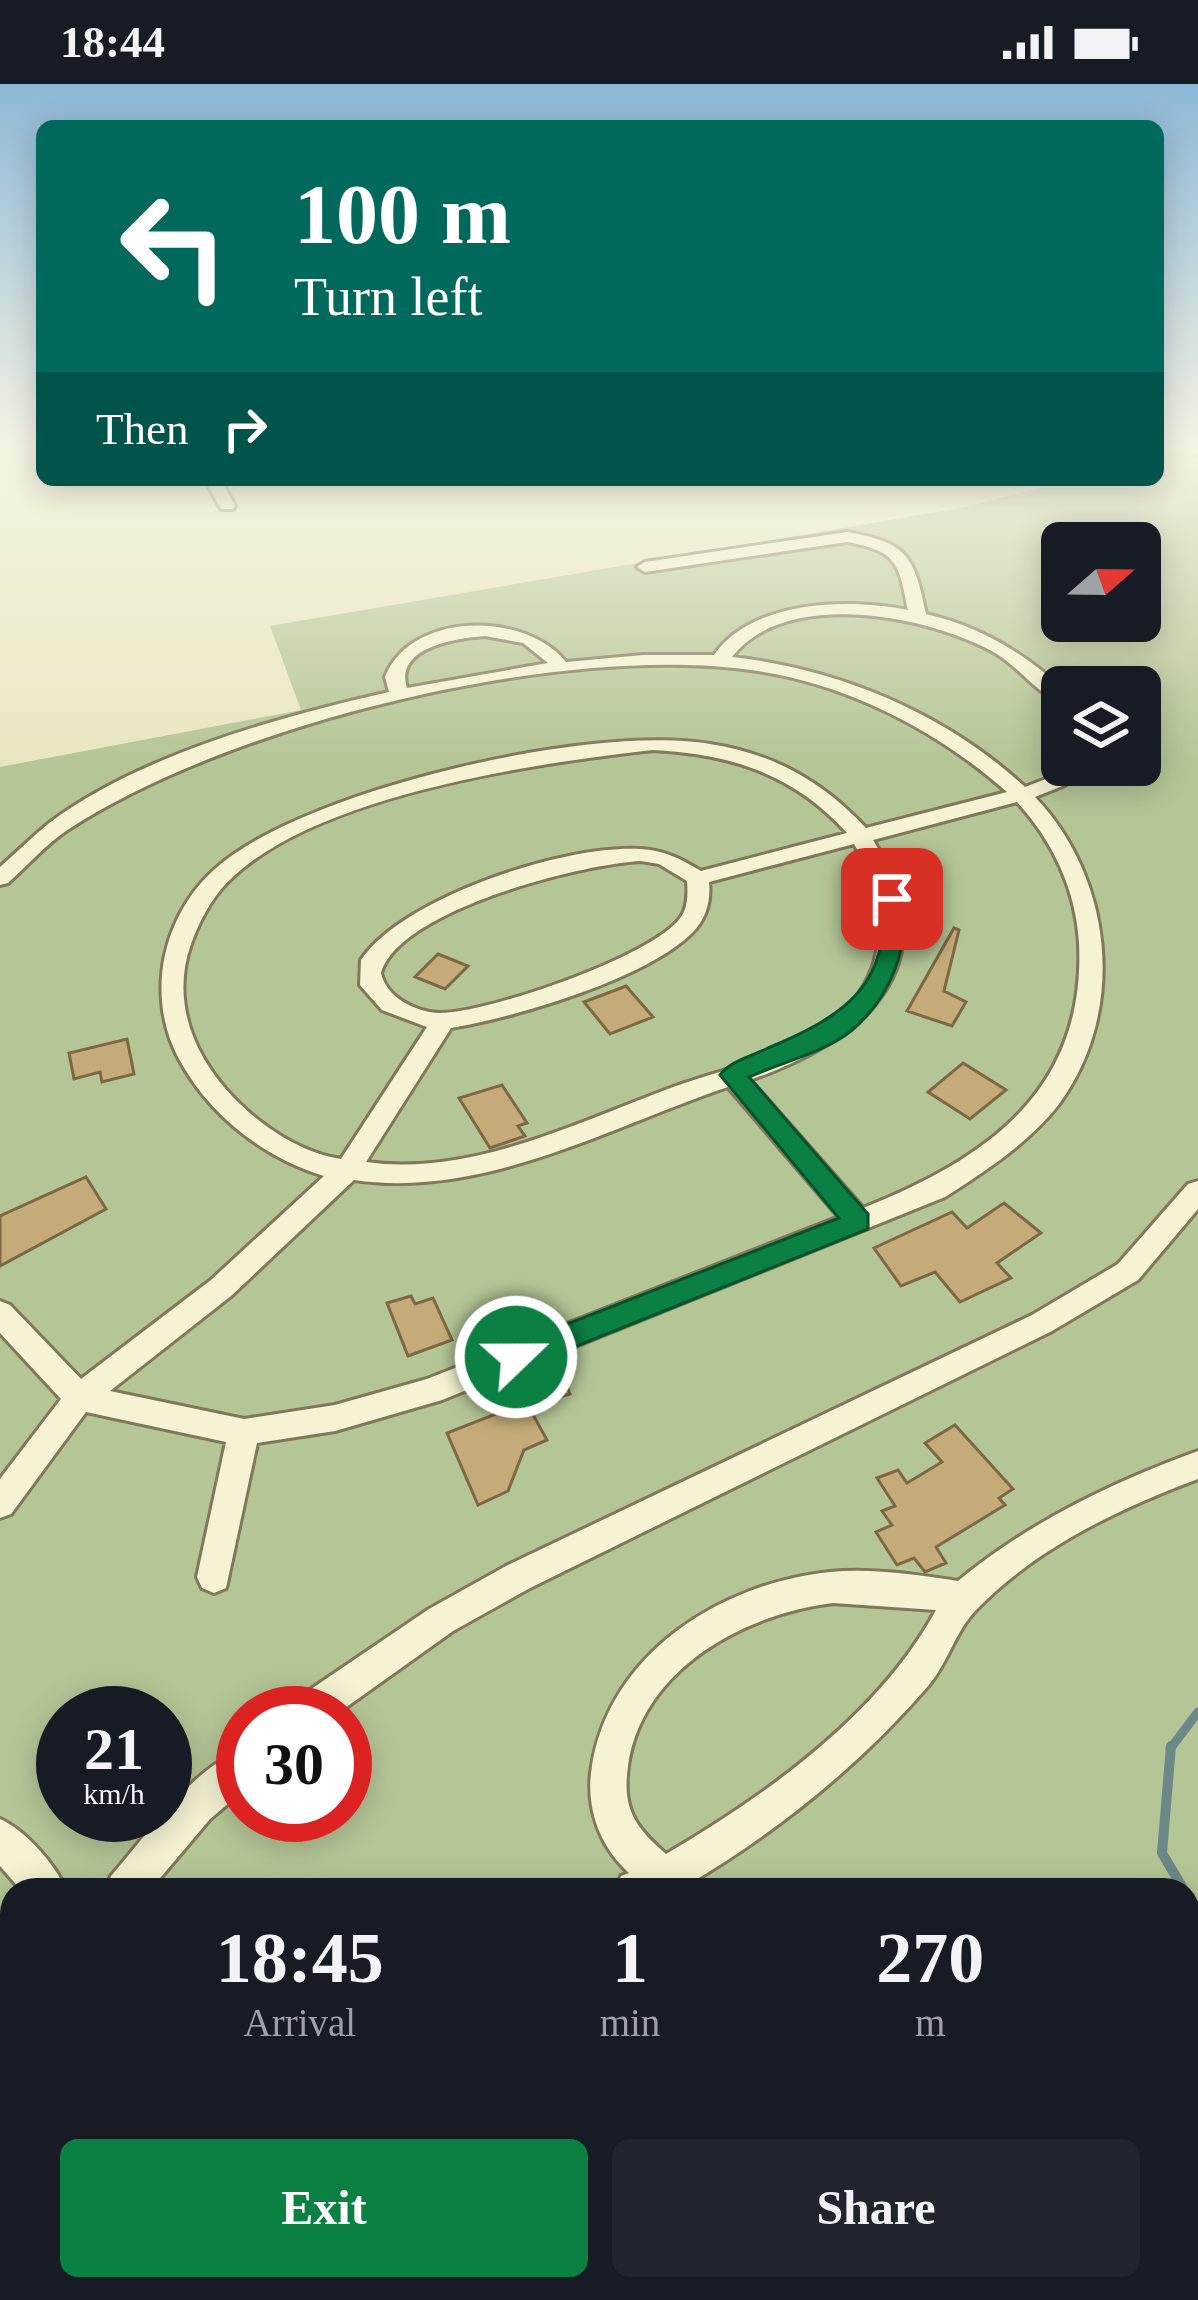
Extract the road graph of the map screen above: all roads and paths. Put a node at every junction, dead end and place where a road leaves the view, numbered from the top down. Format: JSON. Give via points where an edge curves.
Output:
{"nodes":[{"id":1,"x":756,"y":550,"type":"edge"},
{"id":2,"x":896,"y":550,"type":"edge"},
{"id":3,"x":644,"y":567,"type":"dead end"},
{"id":4,"x":918,"y":616,"type":"junction"},
{"id":5,"x":720,"y":661,"type":"junction"},
{"id":6,"x":562,"y":667,"type":"junction"},
{"id":7,"x":1041,"y":680,"type":"edge"},
{"id":8,"x":400,"y":696,"type":"junction"},
{"id":9,"x":1045,"y":786,"type":"edge"},
{"id":10,"x":1024,"y":794,"type":"junction"},
{"id":11,"x":860,"y":836,"type":"junction"},
{"id":12,"x":11,"y":849,"type":"edge"},
{"id":13,"x":0,"y":878,"type":"edge"},
{"id":14,"x":698,"y":878,"type":"junction"},
{"id":15,"x":442,"y":1022,"type":"junction"},
{"id":16,"x":732,"y":1075,"type":"junction"},
{"id":17,"x":347,"y":1171,"type":"junction"},
{"id":18,"x":1198,"y":1191,"type":"edge"},
{"id":19,"x":858,"y":1221,"type":"junction"},
{"id":20,"x":0,"y":1313,"type":"edge"},
{"id":21,"x":80,"y":1398,"type":"junction"},
{"id":22,"x":244,"y":1432,"type":"junction"},
{"id":23,"x":1198,"y":1465,"type":"edge"},
{"id":24,"x":0,"y":1504,"type":"edge"},
{"id":25,"x":214,"y":1577,"type":"dead end"},
{"id":26,"x":963,"y":1598,"type":"junction"},
{"id":27,"x":347,"y":1686,"type":"edge"},
{"id":28,"x":216,"y":1790,"type":"edge"},
{"id":29,"x":0,"y":1838,"type":"edge"},
{"id":30,"x":36,"y":1878,"type":"edge"},
{"id":31,"x":134,"y":1878,"type":"edge"},
{"id":32,"x":650,"y":1878,"type":"edge"},
{"id":33,"x":667,"y":1878,"type":"edge"}],
"edges":[{"from":1,"to":3,"type":"street"},
{"from":2,"to":4,"type":"street","via":[[910,564]]},
{"from":4,"to":5,"type":"street","via":[[799,615],[748,631]]},
{"from":4,"to":7,"type":"street","via":[[1008,653]]},
{"from":5,"to":6,"type":"street"},
{"from":5,"to":10,"type":"street","via":[[888,705],[962,745]]},
{"from":6,"to":8,"type":"street"},
{"from":6,"to":8,"type":"street","via":[[544,645],[515,635],[444,636],[401,658],[394,677]]},
{"from":8,"to":12,"type":"street","via":[[165,770]]},
{"from":9,"to":10,"type":"street"},
{"from":10,"to":11,"type":"street"},
{"from":10,"to":19,"type":"street","via":[[1063,844],[1091,941],[1091,992],[1075,1049],[1048,1106],[996,1152],[935,1190]]},
{"from":11,"to":14,"type":"street"},
{"from":11,"to":16,"type":"street","via":[[892,899],[896,926],[881,978],[842,1026]]},
{"from":11,"to":17,"type":"street","via":[[803,783],[767,766],[732,753],[653,744],[362,806],[251,851],[211,887],[184,932],[170,979],[176,1030],[221,1100],[248,1124]]},
{"from":12,"to":13,"type":"street"},
{"from":14,"to":15,"type":"street","via":[[693,916],[653,949],[575,983]]},
{"from":14,"to":15,"type":"street","via":[[665,859],[592,858],[509,883],[411,927],[374,958],[369,973],[389,1004]]},
{"from":15,"to":17,"type":"street"},
{"from":16,"to":17,"type":"street","via":[[493,1163],[424,1176]]},
{"from":16,"to":19,"type":"street"},
{"from":17,"to":21,"type":"street","via":[[221,1288]]},
{"from":18,"to":27,"type":"street","via":[[1128,1271],[1042,1323],[518,1577]]},
{"from":19,"to":22,"type":"street","via":[[431,1391]]},
{"from":20,"to":21,"type":"street"},
{"from":21,"to":22,"type":"street"},
{"from":21,"to":24,"type":"street"},
{"from":22,"to":25,"type":"street"},
{"from":23,"to":26,"type":"street","via":[[1055,1528]]},
{"from":26,"to":32,"type":"street","via":[[891,1587],[815,1590],[744,1611],[645,1678],[615,1727],[607,1774],[616,1830]]},
{"from":26,"to":33,"type":"street","via":[[920,1670],[805,1778]]},
{"from":28,"to":31,"type":"street"},
{"from":29,"to":30,"type":"street"}]}
